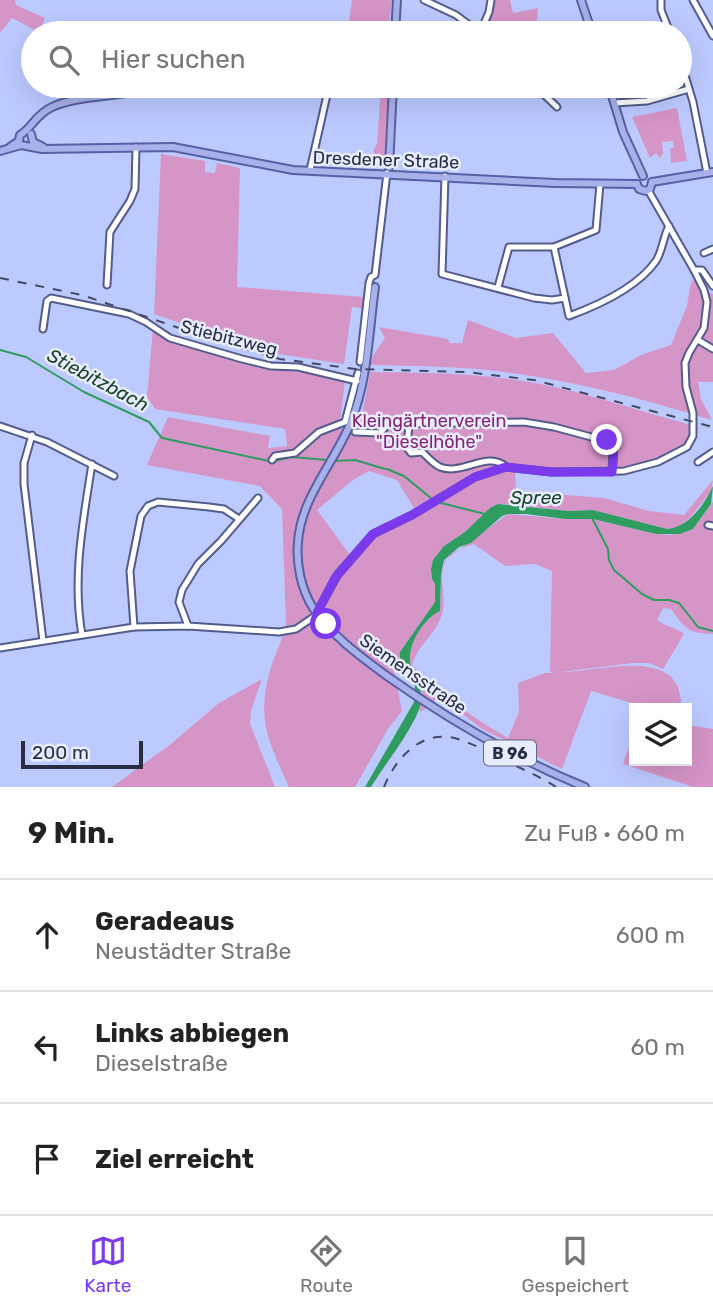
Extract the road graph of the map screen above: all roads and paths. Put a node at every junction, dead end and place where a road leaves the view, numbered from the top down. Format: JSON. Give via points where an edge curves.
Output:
{"nodes":[{"id":1,"x":397,"y":0,"type":"edge"},
{"id":2,"x":424,"y":0,"type":"edge"},
{"id":3,"x":491,"y":0,"type":"edge"},
{"id":4,"x":582,"y":0,"type":"edge"},
{"id":5,"x":693,"y":0,"type":"edge"},
{"id":6,"x":661,"y":2,"type":"edge"},
{"id":7,"x":395,"y":21,"type":"edge"},
{"id":8,"x":464,"y":21,"type":"edge"},
{"id":9,"x":486,"y":21,"type":"edge"},
{"id":10,"x":588,"y":21,"type":"edge"},
{"id":11,"x":667,"y":21,"type":"edge"},
{"id":12,"x":713,"y":36,"type":"edge"},
{"id":13,"x":100,"y":98,"type":"edge"},
{"id":14,"x":326,"y":98,"type":"edge"},
{"id":15,"x":392,"y":98,"type":"edge"},
{"id":16,"x":548,"y":98,"type":"edge"},
{"id":17,"x":613,"y":98,"type":"edge"},
{"id":18,"x":658,"y":98,"type":"edge"},
{"id":19,"x":691,"y":98,"type":"edge"},
{"id":20,"x":614,"y":103,"type":"junction"},
{"id":21,"x":557,"y":107,"type":"dead end"},
{"id":22,"x":29,"y":139,"type":"junction"},
{"id":23,"x":20,"y":143,"type":"junction"},
{"id":24,"x":136,"y":147,"type":"junction"},
{"id":25,"x":1,"y":151,"type":"edge"},
{"id":26,"x":713,"y":159,"type":"edge"},
{"id":27,"x":713,"y":164,"type":"edge"},
{"id":28,"x":708,"y":168,"type":"edge"},
{"id":29,"x":310,"y":170,"type":"junction"},
{"id":30,"x":388,"y":170,"type":"junction"},
{"id":31,"x":445,"y":176,"type":"junction"},
{"id":32,"x":643,"y":176,"type":"junction"},
{"id":33,"x":652,"y":182,"type":"junction"},
{"id":34,"x":600,"y":184,"type":"junction"},
{"id":35,"x":637,"y":184,"type":"junction"},
{"id":36,"x":648,"y":190,"type":"junction"},
{"id":37,"x":669,"y":226,"type":"junction"},
{"id":38,"x":554,"y":247,"type":"junction"},
{"id":39,"x":713,"y":249,"type":"edge"},
{"id":40,"x":704,"y":253,"type":"dead end"},
{"id":41,"x":694,"y":270,"type":"junction"},
{"id":42,"x":107,"y":285,"type":"dead end"},
{"id":43,"x":713,"y":286,"type":"edge"},
{"id":44,"x":375,"y":287,"type":"dead end"},
{"id":45,"x":498,"y":287,"type":"junction"},
{"id":46,"x":565,"y":298,"type":"junction"},
{"id":47,"x":43,"y":329,"type":"dead end"},
{"id":48,"x":698,"y":340,"type":"junction"},
{"id":49,"x":713,"y":349,"type":"edge"},
{"id":50,"x":360,"y":362,"type":"dead end"},
{"id":51,"x":358,"y":373,"type":"dead end"},
{"id":52,"x":357,"y":381,"type":"junction"},
{"id":53,"x":410,"y":424,"type":"junction"},
{"id":54,"x":0,"y":426,"type":"edge"},
{"id":55,"x":355,"y":432,"type":"dead end"},
{"id":56,"x":32,"y":435,"type":"junction"},
{"id":57,"x":713,"y":452,"type":"edge"},
{"id":58,"x":272,"y":460,"type":"dead end"},
{"id":59,"x":698,"y":462,"type":"dead end"},
{"id":60,"x":92,"y":464,"type":"junction"},
{"id":61,"x":506,"y":467,"type":"junction"},
{"id":62,"x":612,"y":472,"type":"junction"},
{"id":63,"x":114,"y":476,"type":"dead end"},
{"id":64,"x":258,"y":498,"type":"dead end"},
{"id":65,"x":239,"y":519,"type":"junction"},
{"id":66,"x":317,"y":613,"type":"junction"},
{"id":67,"x":188,"y":625,"type":"junction"},
{"id":68,"x":134,"y":627,"type":"junction"},
{"id":69,"x":82,"y":635,"type":"junction"},
{"id":70,"x":43,"y":641,"type":"junction"},
{"id":71,"x":0,"y":648,"type":"edge"},
{"id":72,"x":584,"y":787,"type":"edge"}],
"edges":[{"from":1,"to":7,"type":"main road"},
{"from":2,"to":8,"type":"street"},
{"from":3,"to":9,"type":"street"},
{"from":4,"to":10,"type":"main road"},
{"from":5,"to":12,"type":"street"},
{"from":6,"to":11,"type":"street"},
{"from":13,"to":22,"type":"main road","via":[[63,103],[41,114]]},
{"from":14,"to":29,"type":"street"},
{"from":15,"to":30,"type":"main road"},
{"from":16,"to":21,"type":"street"},
{"from":17,"to":20,"type":"main road"},
{"from":18,"to":20,"type":"street"},
{"from":19,"to":28,"type":"street"},
{"from":20,"to":32,"type":"main road"},
{"from":22,"to":23,"type":"main road","name":"Dresdener Straße"},
{"from":22,"to":23,"type":"main road","via":[[20,135]]},
{"from":22,"to":24,"type":"main road","name":"Dresdener Straße","via":[[48,148]]},
{"from":23,"to":25,"type":"main road"},
{"from":24,"to":29,"type":"main road","name":"Dresdener Straße","via":[[180,148],[277,168]]},
{"from":24,"to":42,"type":"street","via":[[135,189],[110,232]]},
{"from":26,"to":28,"type":"street"},
{"from":27,"to":28,"type":"street"},
{"from":28,"to":33,"type":"main road"},
{"from":29,"to":30,"type":"main road","name":"Dresdener Straße"},
{"from":30,"to":31,"type":"main road","name":"Dresdener Straße"},
{"from":30,"to":50,"type":"street"},
{"from":31,"to":34,"type":"main road","name":"Dresdener Straße"},
{"from":31,"to":45,"type":"street","via":[[442,274]]},
{"from":32,"to":33,"type":"main road"},
{"from":32,"to":35,"type":"main road"},
{"from":33,"to":36,"type":"main road"},
{"from":34,"to":35,"type":"main road","name":"Dresdener Straße"},
{"from":34,"to":38,"type":"street","via":[[596,230]]},
{"from":35,"to":36,"type":"main road"},
{"from":36,"to":37,"type":"street"},
{"from":37,"to":41,"type":"street"},
{"from":37,"to":46,"type":"street","via":[[656,261],[629,285],[569,316]]},
{"from":38,"to":45,"type":"street","via":[[509,247]]},
{"from":38,"to":46,"type":"street"},
{"from":39,"to":40,"type":"street"},
{"from":41,"to":43,"type":"street","via":[[702,270]]},
{"from":41,"to":48,"type":"street","via":[[707,302],[706,324]]},
{"from":44,"to":66,"type":"main road","name":"Siemensstraße","number":"B 96","via":[[359,396],[350,424],[305,510],[298,542],[302,583]]},
{"from":45,"to":46,"type":"street","via":[[543,300]]},
{"from":47,"to":52,"type":"street","name":"Stiebitzweg","via":[[51,298],[129,314],[170,338],[243,359]]},
{"from":48,"to":49,"type":"street"},
{"from":48,"to":62,"type":"street","via":[[685,363],[693,416],[690,444],[658,462]]},
{"from":51,"to":52,"type":"street"},
{"from":52,"to":58,"type":"street","via":[[345,422],[318,432],[298,451]]},
{"from":53,"to":55,"type":"street","via":[[386,424],[380,433]]},
{"from":53,"to":61,"type":"street","via":[[407,448],[411,453],[422,452],[440,467],[458,469],[497,461]]},
{"from":53,"to":62,"type":"street","via":[[524,422],[603,438],[612,444]]},
{"from":54,"to":56,"type":"street"},
{"from":56,"to":60,"type":"street"},
{"from":56,"to":70,"type":"street","via":[[24,484]]},
{"from":57,"to":59,"type":"street"},
{"from":60,"to":63,"type":"street"},
{"from":60,"to":69,"type":"street","via":[[80,551]]},
{"from":61,"to":62,"type":"street"},
{"from":61,"to":66,"type":"street","via":[[475,477],[369,538],[335,578]]},
{"from":64,"to":65,"type":"street"},
{"from":65,"to":67,"type":"street","via":[[198,564],[182,590],[179,602]]},
{"from":65,"to":68,"type":"street","via":[[224,509],[158,502],[148,506],[141,516],[130,571]]},
{"from":66,"to":67,"type":"street","via":[[300,627],[284,632]]},
{"from":66,"to":72,"type":"main road","name":"Siemensstraße","number":"B 96","via":[[368,662],[439,712]]},
{"from":67,"to":68,"type":"street"},
{"from":68,"to":69,"type":"street"},
{"from":69,"to":70,"type":"street"},
{"from":70,"to":71,"type":"street"}]}
